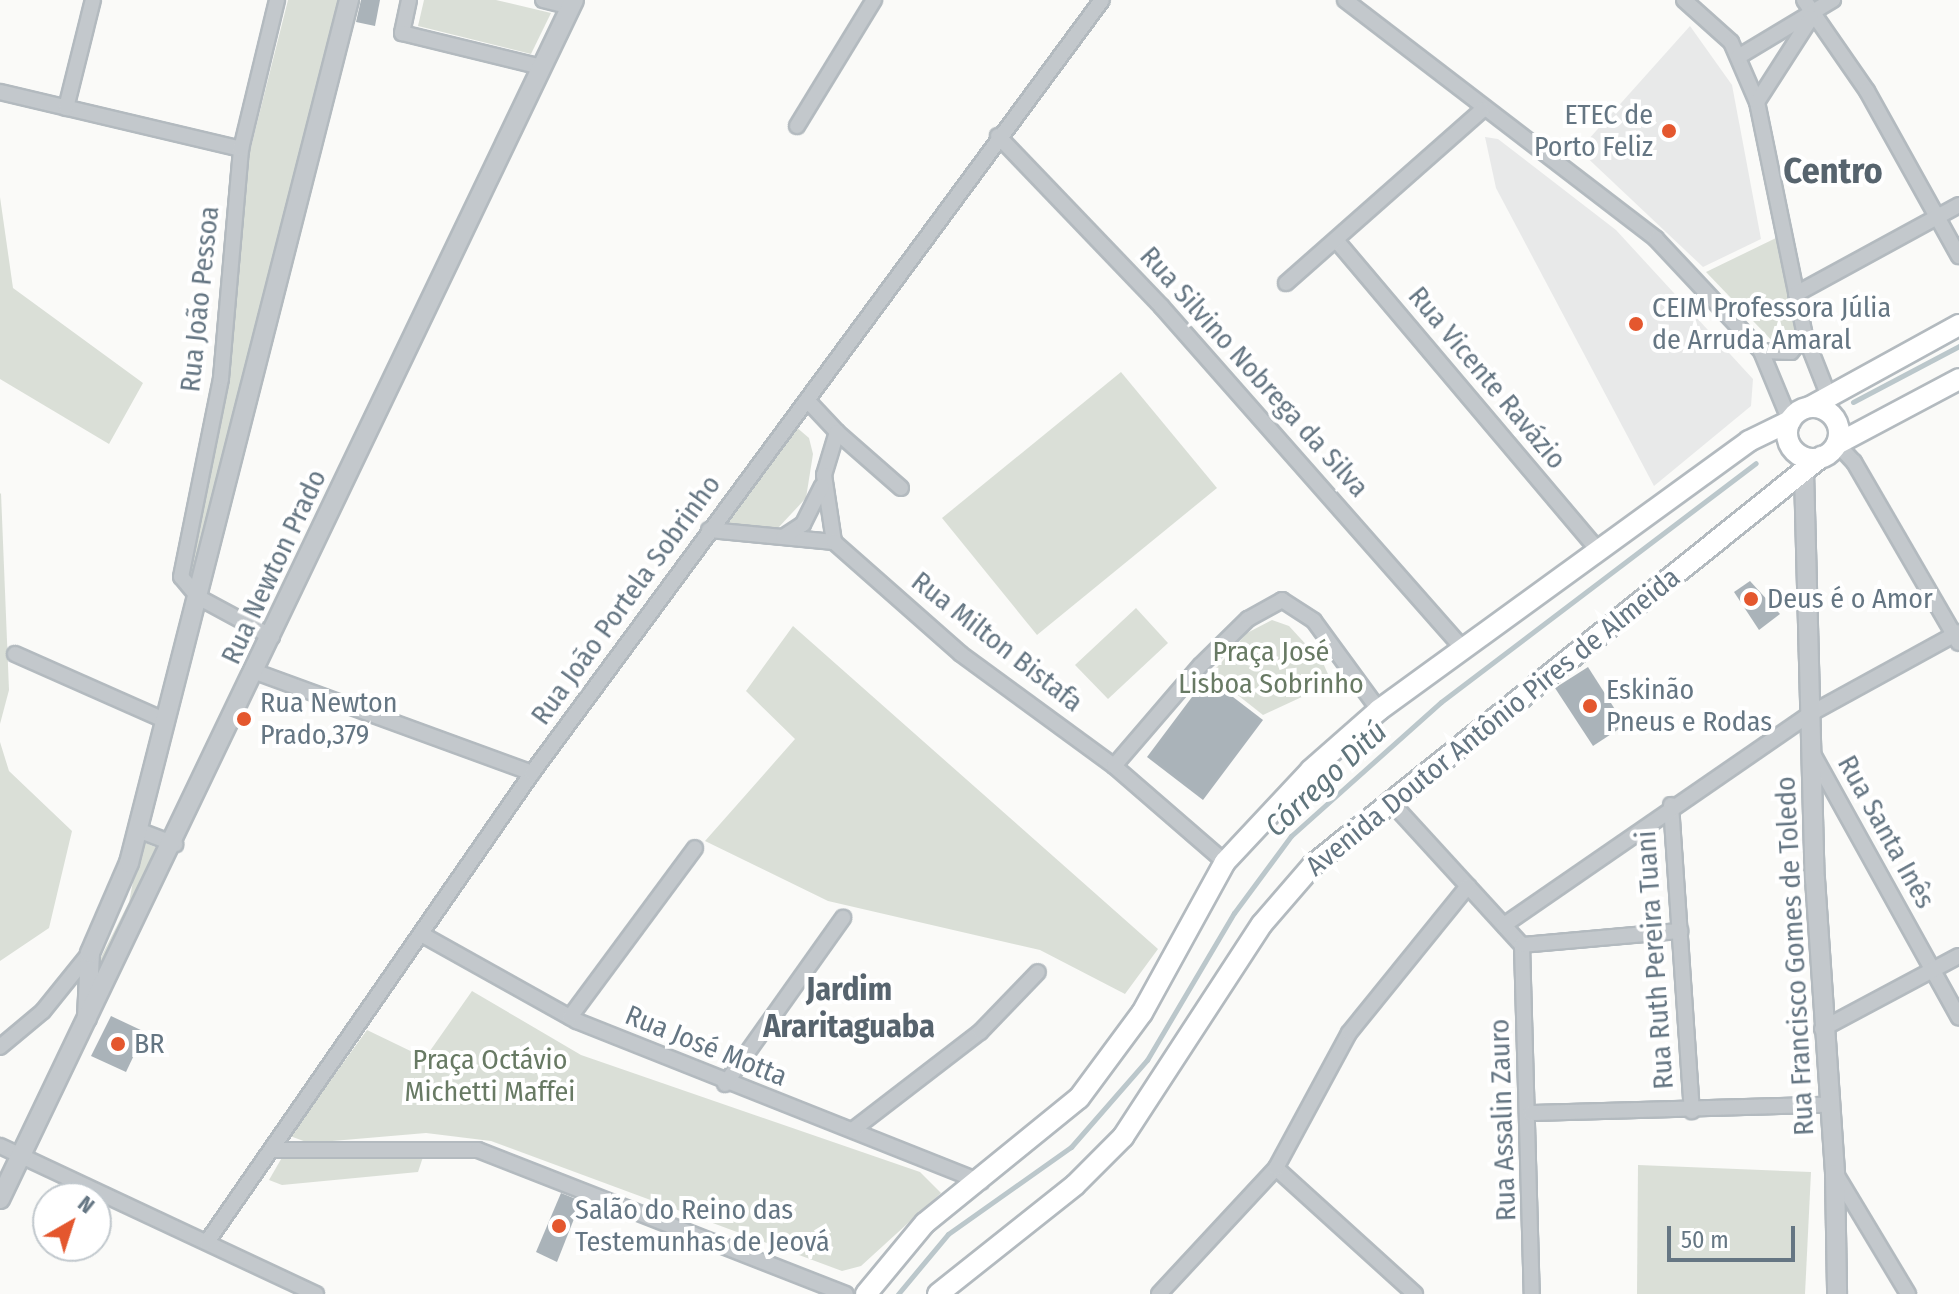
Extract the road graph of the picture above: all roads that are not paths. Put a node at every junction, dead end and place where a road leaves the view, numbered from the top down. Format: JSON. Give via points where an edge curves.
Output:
{"nodes":[{"id":1,"x":93,"y":0,"type":"edge"},
{"id":2,"x":277,"y":0,"type":"edge"},
{"id":3,"x":349,"y":0,"type":"edge"},
{"id":4,"x":409,"y":0,"type":"edge"},
{"id":5,"x":543,"y":0,"type":"edge"},
{"id":6,"x":874,"y":0,"type":"edge"},
{"id":7,"x":1102,"y":0,"type":"edge"},
{"id":8,"x":1345,"y":0,"type":"edge"},
{"id":9,"x":1684,"y":0,"type":"edge"},
{"id":10,"x":1804,"y":0,"type":"edge"},
{"id":11,"x":1833,"y":0,"type":"edge"},
{"id":12,"x":572,"y":4,"type":"edge"},
{"id":13,"x":1814,"y":15,"type":"junction"},
{"id":14,"x":1738,"y":57,"type":"junction"},
{"id":15,"x":542,"y":67,"type":"junction"},
{"id":16,"x":0,"y":92,"type":"edge"},
{"id":17,"x":1757,"y":102,"type":"junction"},
{"id":18,"x":66,"y":108,"type":"junction"},
{"id":19,"x":1482,"y":110,"type":"junction"},
{"id":20,"x":797,"y":126,"type":"dead end"},
{"id":21,"x":998,"y":136,"type":"junction"},
{"id":22,"x":241,"y":149,"type":"junction"},
{"id":23,"x":1959,"y":205,"type":"edge"},
{"id":24,"x":1938,"y":216,"type":"junction"},
{"id":25,"x":1336,"y":240,"type":"junction"},
{"id":26,"x":1959,"y":256,"type":"edge"},
{"id":27,"x":1286,"y":283,"type":"dead end"},
{"id":28,"x":1796,"y":294,"type":"junction"},
{"id":29,"x":1959,"y":325,"type":"edge"},
{"id":30,"x":1805,"y":336,"type":"junction"},
{"id":31,"x":1761,"y":351,"type":"junction"},
{"id":32,"x":1959,"y":379,"type":"edge"},
{"id":33,"x":1829,"y":397,"type":"junction"},
{"id":34,"x":807,"y":400,"type":"junction"},
{"id":35,"x":1810,"y":407,"type":"junction"},
{"id":36,"x":1790,"y":421,"type":"junction"},
{"id":37,"x":837,"y":432,"type":"junction"},
{"id":38,"x":1829,"y":451,"type":"junction"},
{"id":39,"x":1804,"y":472,"type":"junction"},
{"id":40,"x":824,"y":475,"type":"junction"},
{"id":41,"x":901,"y":488,"type":"dead end"},
{"id":42,"x":709,"y":530,"type":"junction"},
{"id":43,"x":782,"y":537,"type":"junction"},
{"id":44,"x":834,"y":542,"type":"junction"},
{"id":45,"x":1599,"y":551,"type":"junction"},
{"id":46,"x":198,"y":597,"type":"junction"},
{"id":47,"x":272,"y":637,"type":"junction"},
{"id":48,"x":1957,"y":637,"type":"edge"},
{"id":49,"x":1463,"y":649,"type":"junction"},
{"id":50,"x":15,"y":654,"type":"dead end"},
{"id":51,"x":256,"y":672,"type":"junction"},
{"id":52,"x":1379,"y":710,"type":"junction"},
{"id":53,"x":1808,"y":715,"type":"junction"},
{"id":54,"x":166,"y":721,"type":"junction"},
{"id":55,"x":1814,"y":756,"type":"junction"},
{"id":56,"x":1114,"y":766,"type":"junction"},
{"id":57,"x":532,"y":773,"type":"junction"},
{"id":58,"x":1389,"y":800,"type":"junction"},
{"id":59,"x":1671,"y":805,"type":"junction"},
{"id":60,"x":138,"y":830,"type":"junction"},
{"id":61,"x":175,"y":844,"type":"junction"},
{"id":62,"x":695,"y":848,"type":"dead end"},
{"id":63,"x":1225,"y":862,"type":"junction"},
{"id":64,"x":1468,"y":886,"type":"junction"},
{"id":65,"x":843,"y":918,"type":"dead end"},
{"id":66,"x":1504,"y":925,"type":"junction"},
{"id":67,"x":1680,"y":931,"type":"junction"},
{"id":68,"x":423,"y":935,"type":"junction"},
{"id":69,"x":1522,"y":945,"type":"junction"},
{"id":70,"x":90,"y":953,"type":"junction"},
{"id":71,"x":1959,"y":956,"type":"edge"},
{"id":72,"x":1933,"y":969,"type":"junction"},
{"id":73,"x":1038,"y":972,"type":"dead end"},
{"id":74,"x":570,"y":1017,"type":"junction"},
{"id":75,"x":1959,"y":1018,"type":"edge"},
{"id":76,"x":87,"y":1021,"type":"junction"},
{"id":77,"x":1822,"y":1029,"type":"junction"},
{"id":78,"x":0,"y":1047,"type":"edge"},
{"id":79,"x":725,"y":1084,"type":"junction"},
{"id":80,"x":1826,"y":1105,"type":"junction"},
{"id":81,"x":1692,"y":1111,"type":"junction"},
{"id":82,"x":1531,"y":1113,"type":"junction"},
{"id":83,"x":854,"y":1129,"type":"junction"},
{"id":84,"x":0,"y":1146,"type":"edge"},
{"id":85,"x":272,"y":1150,"type":"junction"},
{"id":86,"x":21,"y":1156,"type":"junction"},
{"id":87,"x":1276,"y":1168,"type":"junction"},
{"id":88,"x":1835,"y":1174,"type":"junction"},
{"id":89,"x":981,"y":1182,"type":"junction"},
{"id":90,"x":0,"y":1199,"type":"edge"},
{"id":91,"x":207,"y":1242,"type":"junction"},
{"id":92,"x":1165,"y":1293,"type":"edge"},
{"id":93,"x":316,"y":1294,"type":"edge"},
{"id":94,"x":846,"y":1294,"type":"edge"},
{"id":95,"x":866,"y":1294,"type":"edge"},
{"id":96,"x":938,"y":1294,"type":"edge"},
{"id":97,"x":1415,"y":1294,"type":"edge"},
{"id":98,"x":1532,"y":1294,"type":"edge"},
{"id":99,"x":1837,"y":1294,"type":"edge"},
{"id":100,"x":1908,"y":1294,"type":"edge"}],
"edges":[{"from":1,"to":18,"type":"street"},
{"from":2,"to":22,"type":"street","name":"Rua João Pessoa"},
{"from":3,"to":46,"type":"street"},
{"from":4,"to":15,"type":"street","via":[[402,33]]},
{"from":5,"to":12,"type":"street"},
{"from":6,"to":20,"type":"street"},
{"from":7,"to":21,"type":"street","name":"Rua João Portela Sobrinho"},
{"from":8,"to":19,"type":"street"},
{"from":9,"to":14,"type":"street","via":[[1731,42]]},
{"from":10,"to":13,"type":"street"},
{"from":11,"to":13,"type":"street"},
{"from":12,"to":15,"type":"street","name":"Rua Newton Prado"},
{"from":13,"to":14,"type":"street"},
{"from":13,"to":17,"type":"street"},
{"from":13,"to":24,"type":"street","via":[[1867,91]]},
{"from":14,"to":17,"type":"street"},
{"from":15,"to":47,"type":"street","name":"Rua Newton Prado"},
{"from":16,"to":18,"type":"street"},
{"from":17,"to":28,"type":"street"},
{"from":18,"to":22,"type":"street"},
{"from":19,"to":25,"type":"street"},
{"from":19,"to":31,"type":"street","via":[[1656,239]]},
{"from":21,"to":34,"type":"street","name":"Rua João Portela Sobrinho"},
{"from":21,"to":49,"type":"street","name":"Rua Silvino Nobrega da Silva","via":[[1161,306]]},
{"from":22,"to":46,"type":"street","name":"Rua João Pessoa","via":[[221,378],[181,577]]},
{"from":23,"to":24,"type":"street"},
{"from":24,"to":26,"type":"street"},
{"from":24,"to":28,"type":"street"},
{"from":25,"to":27,"type":"street"},
{"from":25,"to":45,"type":"street","name":"Rua Vicente Ravázio"},
{"from":28,"to":30,"type":"street"},
{"from":29,"to":33,"type":"main road"},
{"from":30,"to":31,"type":"street","via":[[1791,352]]},
{"from":30,"to":33,"type":"street"},
{"from":31,"to":36,"type":"street"},
{"from":32,"to":38,"type":"main road","name":"Avenida Doutor Antônio Pires de Almeida"},
{"from":33,"to":35,"type":"main road"},
{"from":34,"to":37,"type":"street"},
{"from":34,"to":42,"type":"street","name":"Rua João Portela Sobrinho"},
{"from":35,"to":36,"type":"main road"},
{"from":35,"to":38,"type":"main road","via":[[1835,419]]},
{"from":36,"to":38,"type":"main road","via":[[1793,449]]},
{"from":36,"to":45,"type":"main road","via":[[1749,441]]},
{"from":37,"to":40,"type":"street"},
{"from":37,"to":41,"type":"street"},
{"from":38,"to":39,"type":"main road","name":"Avenida Doutor Antônio Pires de Almeida"},
{"from":38,"to":48,"type":"street","via":[[1854,462]]},
{"from":39,"to":53,"type":"street","name":"Rua Francisco Gomes de Toledo"},
{"from":39,"to":58,"type":"main road","name":"Avenida Doutor Antônio Pires de Almeida"},
{"from":40,"to":43,"type":"street","via":[[820,499],[803,524]]},
{"from":40,"to":44,"type":"street"},
{"from":42,"to":43,"type":"street"},
{"from":42,"to":57,"type":"street","name":"Rua João Portela Sobrinho"},
{"from":43,"to":44,"type":"street"},
{"from":44,"to":56,"type":"street","name":"Rua Milton Bistafa","via":[[961,654]]},
{"from":45,"to":49,"type":"main road"},
{"from":46,"to":47,"type":"street"},
{"from":46,"to":54,"type":"street"},
{"from":47,"to":51,"type":"street","name":"Rua Newton Prado"},
{"from":48,"to":53,"type":"street"},
{"from":49,"to":52,"type":"main road"},
{"from":50,"to":54,"type":"street"},
{"from":51,"to":57,"type":"street"},
{"from":51,"to":61,"type":"street","name":"Rua Newton Prado"},
{"from":52,"to":56,"type":"street","via":[[1314,621],[1282,600],[1248,619],[1201,665]]},
{"from":52,"to":63,"type":"main road","via":[[1311,770]]},
{"from":53,"to":55,"type":"street","name":"Rua Francisco Gomes de Toledo"},
{"from":53,"to":59,"type":"street"},
{"from":54,"to":60,"type":"street"},
{"from":55,"to":72,"type":"street","name":"Rua Santa Inês"},
{"from":55,"to":77,"type":"street","name":"Rua Francisco Gomes de Toledo"},
{"from":56,"to":63,"type":"street","name":"Rua Milton Bistafa"},
{"from":57,"to":68,"type":"street","name":"Rua João Portela Sobrinho"},
{"from":58,"to":64,"type":"street"},
{"from":58,"to":96,"type":"main road","name":"Avenida Doutor Antônio Pires de Almeida","via":[[1313,865],[1262,924],[1164,1083],[1123,1137],[1075,1185]]},
{"from":59,"to":66,"type":"street"},
{"from":59,"to":67,"type":"street","name":"Rua Ruth Pereira Tuani"},
{"from":60,"to":61,"type":"street"},
{"from":60,"to":70,"type":"street","via":[[118,897]]},
{"from":61,"to":76,"type":"street","name":"Rua Newton Prado"},
{"from":62,"to":74,"type":"street"},
{"from":63,"to":89,"type":"main road","via":[[1110,1060],[1079,1098]]},
{"from":64,"to":66,"type":"street"},
{"from":64,"to":87,"type":"street","via":[[1349,1033]]},
{"from":65,"to":79,"type":"street"},
{"from":66,"to":69,"type":"street"},
{"from":67,"to":69,"type":"street"},
{"from":67,"to":81,"type":"street","name":"Rua Ruth Pereira Tuani"},
{"from":68,"to":74,"type":"street","name":"Rua José Motta"},
{"from":68,"to":85,"type":"street","name":"Rua João Portela Sobrinho"},
{"from":69,"to":82,"type":"street","name":"Rua Assalin Zauro"},
{"from":70,"to":76,"type":"street"},
{"from":70,"to":78,"type":"street","via":[[51,1002]]},
{"from":71,"to":72,"type":"street"},
{"from":72,"to":75,"type":"street","name":"Rua Santa Inês"},
{"from":72,"to":77,"type":"street"},
{"from":73,"to":83,"type":"street","via":[[980,1032]]},
{"from":74,"to":79,"type":"street","name":"Rua José Motta"},
{"from":76,"to":86,"type":"street","name":"Rua Newton Prado"},
{"from":77,"to":80,"type":"street","name":"Rua Francisco Gomes de Toledo"},
{"from":79,"to":83,"type":"street","name":"Rua José Motta"},
{"from":80,"to":81,"type":"street"},
{"from":80,"to":88,"type":"street","name":"Rua Francisco Gomes de Toledo"},
{"from":81,"to":82,"type":"street"},
{"from":82,"to":98,"type":"street","name":"Rua Assalin Zauro"},
{"from":83,"to":89,"type":"street","name":"Rua José Motta"},
{"from":84,"to":86,"type":"street"},
{"from":85,"to":91,"type":"street","name":"Rua João Portela Sobrinho"},
{"from":85,"to":94,"type":"street","via":[[478,1150]]},
{"from":86,"to":90,"type":"street","name":"Rua Newton Prado"},
{"from":86,"to":91,"type":"street"},
{"from":87,"to":92,"type":"street"},
{"from":87,"to":97,"type":"street"},
{"from":88,"to":99,"type":"street","name":"Rua Francisco Gomes de Toledo"},
{"from":88,"to":100,"type":"street"},
{"from":89,"to":95,"type":"main road","via":[[925,1223]]},
{"from":91,"to":93,"type":"street"}]}
